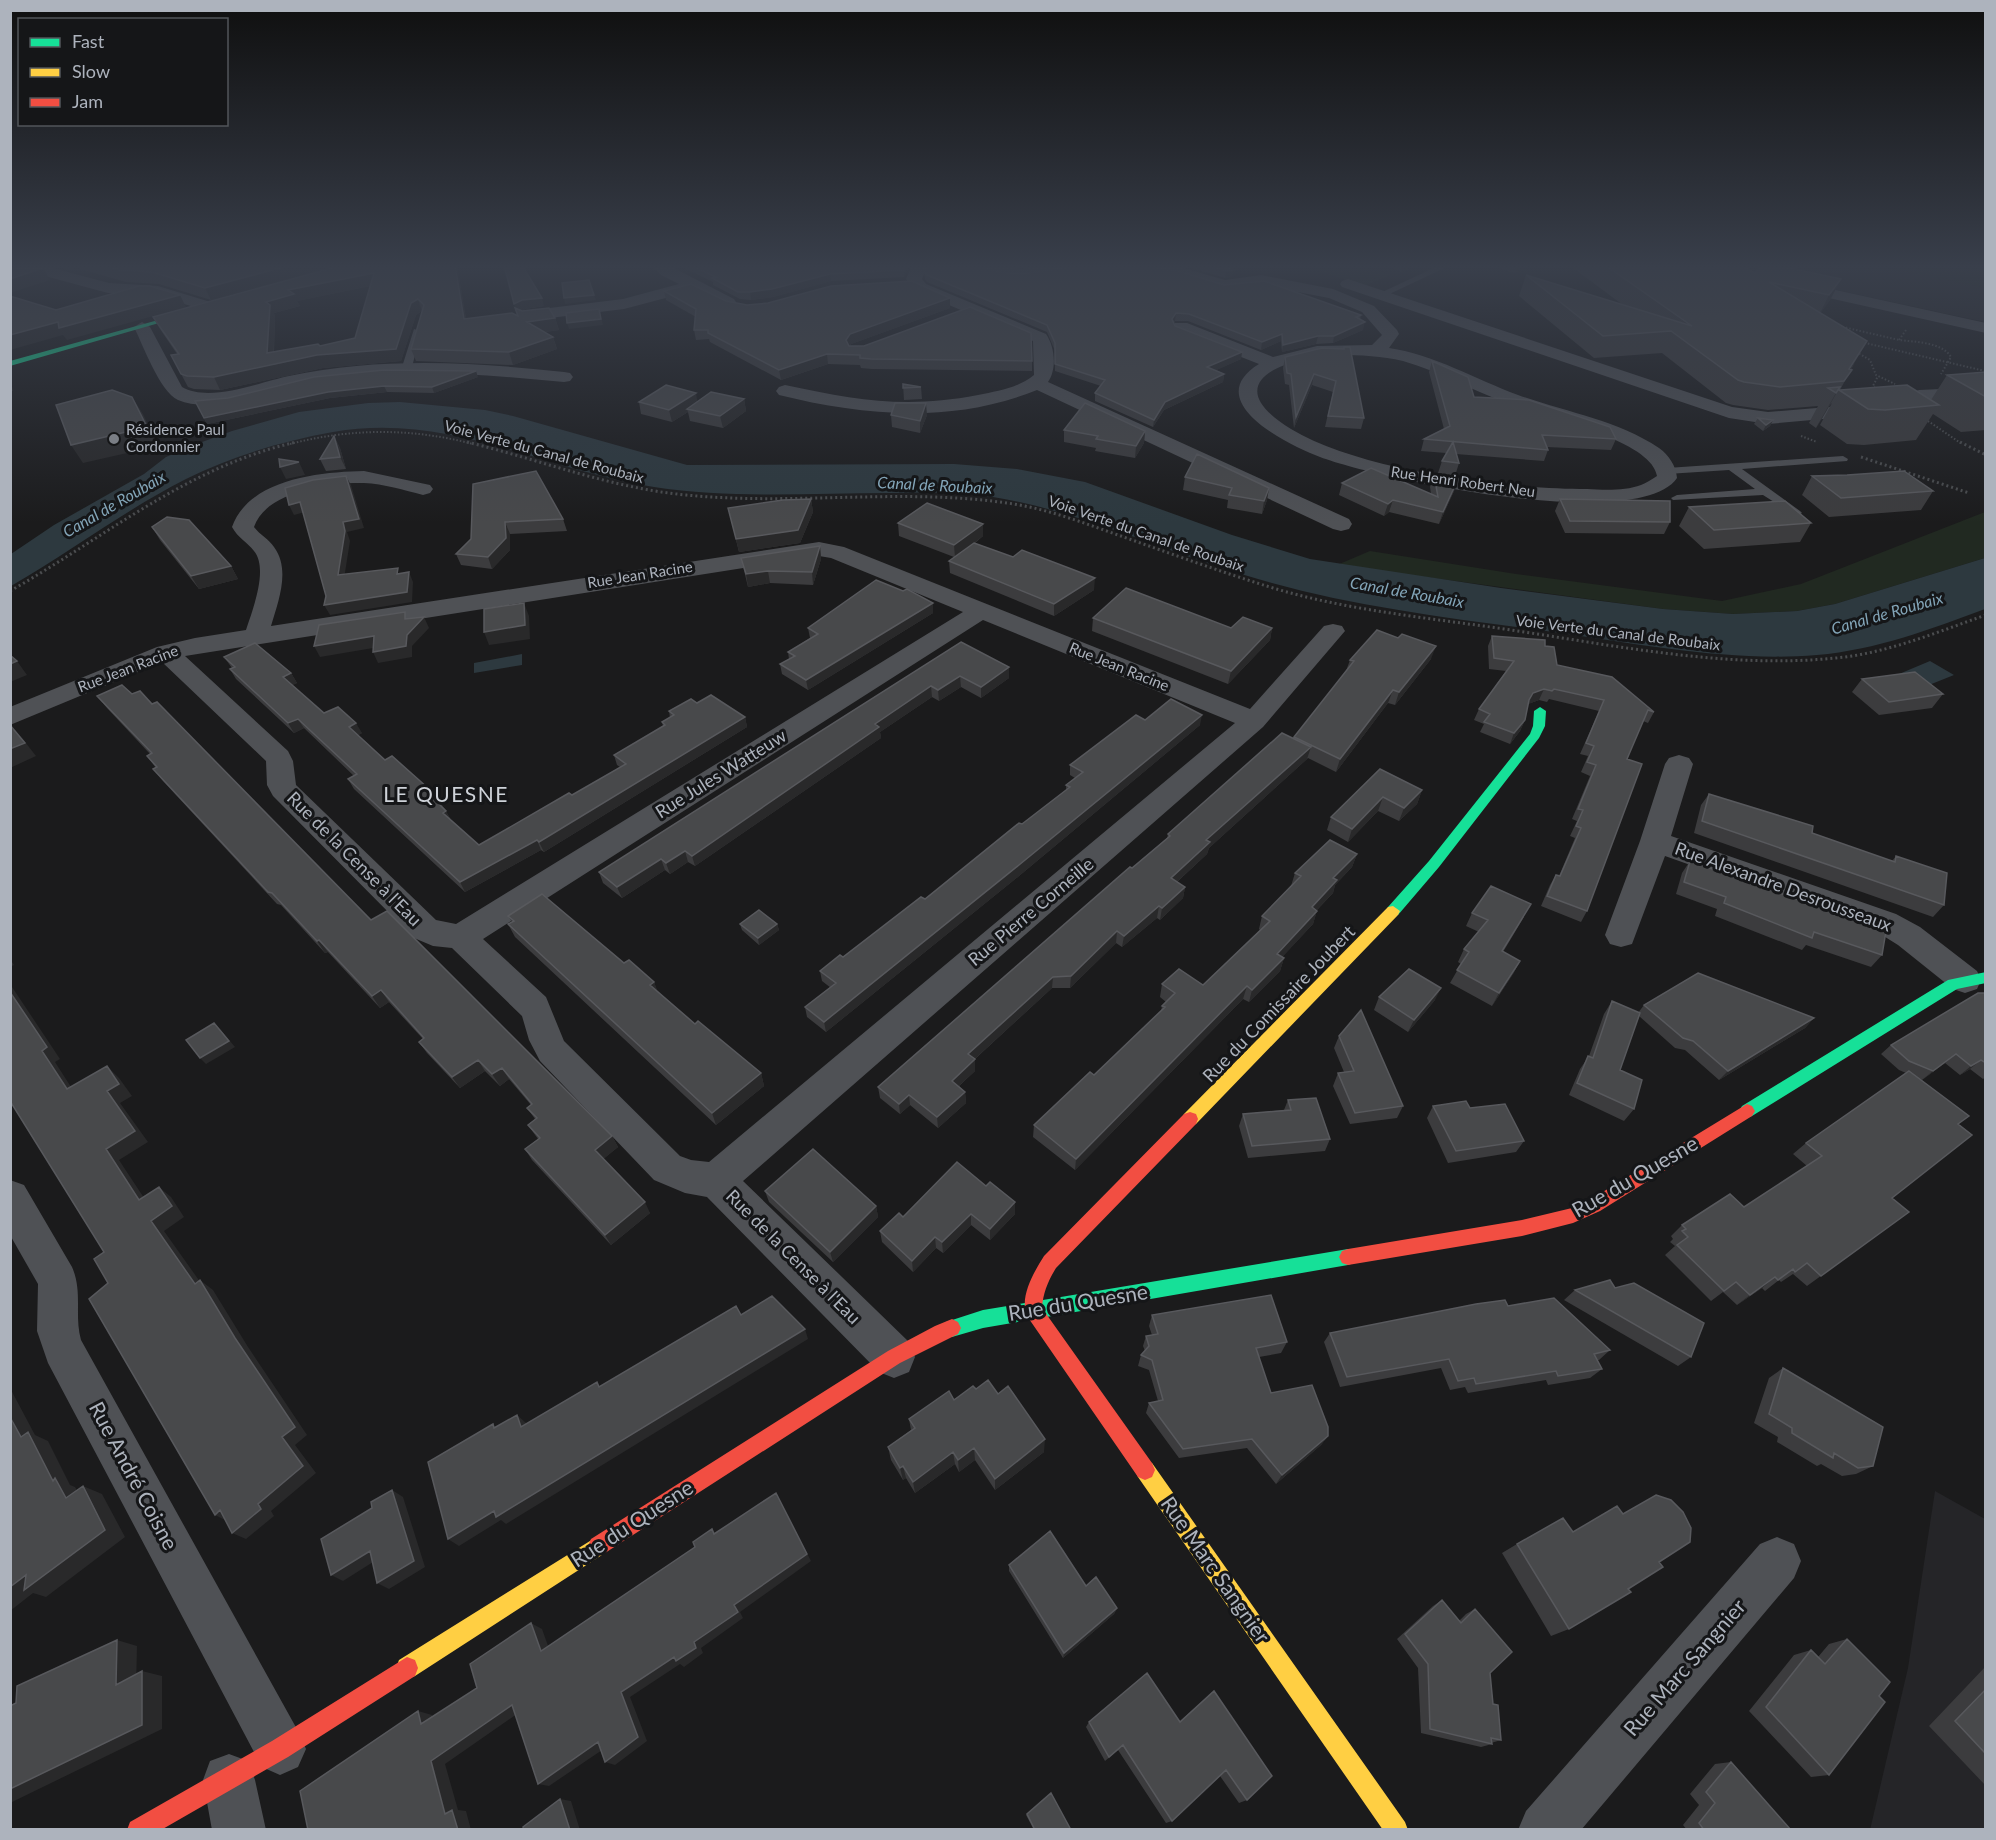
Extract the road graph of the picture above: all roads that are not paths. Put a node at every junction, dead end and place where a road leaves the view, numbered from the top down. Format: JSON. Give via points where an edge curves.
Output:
{"nodes":[{"id":1,"x":57,"y":351,"type":"edge"},
{"id":2,"x":155,"y":351,"type":"edge"},
{"id":3,"x":412,"y":351,"type":"edge"},
{"id":4,"x":1044,"y":351,"type":"edge"},
{"id":5,"x":1236,"y":351,"type":"edge"},
{"id":6,"x":1376,"y":351,"type":"joint"},
{"id":7,"x":1547,"y":351,"type":"edge"},
{"id":8,"x":542,"y":359,"type":"dead end"},
{"id":9,"x":1272,"y":363,"type":"junction"},
{"id":10,"x":10,"y":364,"type":"edge"},
{"id":11,"x":407,"y":367,"type":"junction"},
{"id":12,"x":523,"y":373,"type":"junction"},
{"id":13,"x":564,"y":377,"type":"dead end"},
{"id":14,"x":1036,"y":383,"type":"junction"},
{"id":15,"x":785,"y":392,"type":"dead end"},
{"id":16,"x":1986,"y":392,"type":"edge"},
{"id":17,"x":1843,"y":459,"type":"dead end"},
{"id":18,"x":1732,"y":467,"type":"junction"},
{"id":19,"x":1667,"y":471,"type":"junction"},
{"id":20,"x":423,"y":489,"type":"dead end"},
{"id":21,"x":1766,"y":491,"type":"junction"},
{"id":22,"x":1677,"y":498,"type":"dead end"},
{"id":23,"x":1796,"y":513,"type":"edge"},
{"id":24,"x":1341,"y":524,"type":"dead end"},
{"id":25,"x":981,"y":611,"type":"junction"},
{"id":26,"x":1333,"y":631,"type":"dead end"},
{"id":27,"x":257,"y":635,"type":"junction"},
{"id":28,"x":166,"y":652,"type":"junction"},
{"id":29,"x":1540,"y":711,"type":"dead end"},
{"id":30,"x":10,"y":717,"type":"edge"},
{"id":31,"x":1254,"y":722,"type":"junction"},
{"id":32,"x":1679,"y":764,"type":"dead end"},
{"id":33,"x":1655,"y":840,"type":"junction"},
{"id":34,"x":1622,"y":935,"type":"dead end"},
{"id":35,"x":461,"y":937,"type":"junction"},
{"id":36,"x":1975,"y":979,"type":"edge"},
{"id":37,"x":716,"y":1180,"type":"junction"},
{"id":38,"x":10,"y":1197,"type":"edge"},
{"id":39,"x":1033,"y":1310,"type":"junction"},
{"id":40,"x":894,"y":1356,"type":"junction"},
{"id":41,"x":1777,"y":1561,"type":"dead end"},
{"id":42,"x":280,"y":1749,"type":"junction"},
{"id":43,"x":229,"y":1780,"type":"junction"},
{"id":44,"x":1388,"y":1826,"type":"edge"},
{"id":45,"x":138,"y":1830,"type":"edge"},
{"id":46,"x":239,"y":1830,"type":"edge"},
{"id":47,"x":1545,"y":1830,"type":"edge"}],
"edges":[{"from":1,"to":10,"type":"street"},
{"from":2,"to":11,"type":"street","via":[[175,390],[190,398],[218,397],[336,373]]},
{"from":3,"to":11,"type":"lane"},
{"from":4,"to":14,"type":"street","via":[[1044,374]]},
{"from":5,"to":9,"type":"street"},
{"from":6,"to":9,"type":"street","name":"Rue Henri Robert Neu","via":[[1316,351]]},
{"from":6,"to":19,"type":"street","name":"Rue Henri Robert Neu","via":[[1426,361],[1510,398],[1616,434],[1652,452]]},
{"from":7,"to":16,"type":"street","via":[[1729,412],[1768,418],[1891,408],[1919,396]]},
{"from":8,"to":12,"type":"street"},
{"from":9,"to":19,"type":"street","name":"Rue Henri Robert Neu","via":[[1252,377],[1247,387],[1247,398],[1258,414],[1305,443],[1364,465],[1469,486],[1563,494],[1637,493],[1664,483]]},
{"from":11,"to":12,"type":"street"},
{"from":12,"to":13,"type":"street"},
{"from":14,"to":15,"type":"street","via":[[965,404],[922,409],[880,408]]},
{"from":14,"to":24,"type":"street","via":[[1299,510]]},
{"from":17,"to":18,"type":"lane"},
{"from":18,"to":19,"type":"lane"},
{"from":18,"to":21,"type":"lane"},
{"from":20,"to":27,"type":"street","via":[[372,478],[337,478],[288,489],[252,509],[244,518],[243,527],[268,553],[273,567]]},
{"from":21,"to":22,"type":"lane"},
{"from":21,"to":23,"type":"lane"},
{"from":25,"to":27,"type":"street","name":"Rue Jean Racine","via":[[836,552],[813,549]]},
{"from":25,"to":31,"type":"street","name":"Rue Jean Racine"},
{"from":25,"to":35,"type":"street","name":"Rue Jules Watteuw"},
{"from":26,"to":31,"type":"street","name":"Rue Pierre Corneille"},
{"from":27,"to":28,"type":"street","name":"Rue Jean Racine"},
{"from":28,"to":30,"type":"street","name":"Rue Jean Racine"},
{"from":28,"to":35,"type":"street","name":"Rue de la Cense à l'Eau","via":[[278,757],[283,789],[425,929],[433,934]]},
{"from":29,"to":39,"type":"street","name":"Rue du Comissaire Joubert","via":[[1535,735],[1413,890],[1050,1262],[1033,1293]]},
{"from":31,"to":37,"type":"street","name":"Rue Pierre Corneille"},
{"from":32,"to":33,"type":"street","name":"Rue Alexandre Desrousseaux"},
{"from":33,"to":34,"type":"street","name":"Rue Alexandre Desrousseaux"},
{"from":33,"to":36,"type":"street","name":"Rue Alexandre Desrousseaux","via":[[1885,922]]},
{"from":35,"to":37,"type":"street","name":"Rue de la Cense à l'Eau","via":[[534,1007],[552,1051],[667,1168],[693,1179]]},
{"from":36,"to":39,"type":"street","name":"Rue du Quesne","via":[[1930,997],[1594,1206],[1573,1215],[1522,1228]]},
{"from":37,"to":40,"type":"street","name":"Rue de la Cense à l'Eau"},
{"from":38,"to":42,"type":"street","name":"Rue André Coisne","via":[[58,1281],[58,1331],[63,1348]]},
{"from":39,"to":40,"type":"street","name":"Rue du Quesne","via":[[952,1329]]},
{"from":39,"to":44,"type":"street","name":"Rue Marc Sangnier"},
{"from":40,"to":42,"type":"street","name":"Rue du Quesne"},
{"from":41,"to":47,"type":"street","name":"Rue Marc Sangnier"},
{"from":42,"to":43,"type":"street","name":"Rue du Quesne"},
{"from":43,"to":45,"type":"street","name":"Rue du Quesne"},
{"from":43,"to":46,"type":"street"}]}
